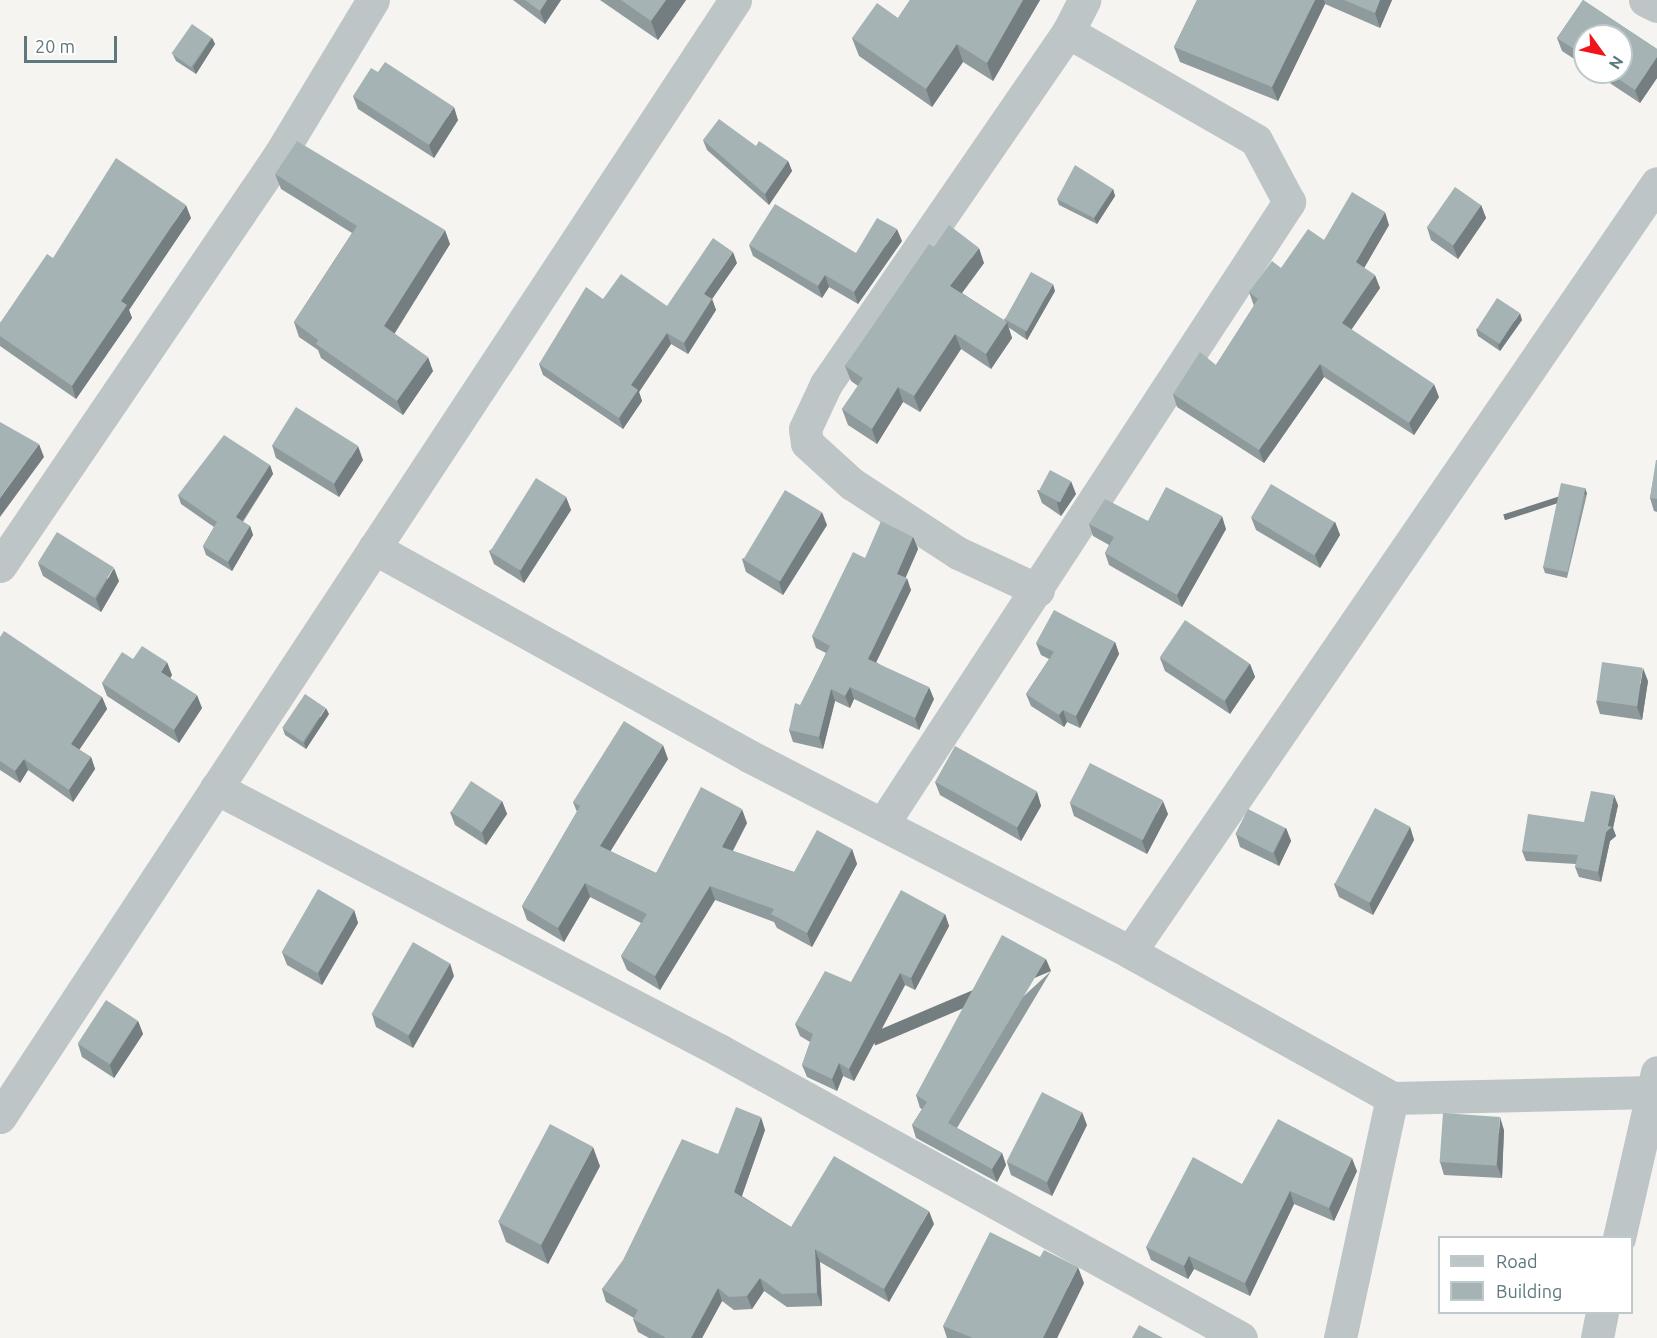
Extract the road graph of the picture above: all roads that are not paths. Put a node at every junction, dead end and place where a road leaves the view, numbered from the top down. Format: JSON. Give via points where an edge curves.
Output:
{"nodes":[{"id":1,"x":373,"y":0,"type":"edge"},
{"id":2,"x":735,"y":0,"type":"edge"},
{"id":3,"x":1084,"y":0,"type":"edge"},
{"id":4,"x":1644,"y":0,"type":"edge"},
{"id":5,"x":1657,"y":6,"type":"edge"},
{"id":6,"x":1068,"y":32,"type":"junction"},
{"id":7,"x":1657,"y":183,"type":"edge"},
{"id":8,"x":374,"y":548,"type":"junction"},
{"id":9,"x":0,"y":566,"type":"edge"},
{"id":10,"x":1038,"y":590,"type":"junction"},
{"id":11,"x":216,"y":788,"type":"junction"},
{"id":12,"x":884,"y":822,"type":"junction"},
{"id":13,"x":1130,"y":952,"type":"junction"},
{"id":14,"x":1655,"y":1082,"type":"edge"},
{"id":15,"x":1392,"y":1098,"type":"junction"},
{"id":16,"x":0,"y":1117,"type":"edge"},
{"id":17,"x":1619,"y":1236,"type":"edge"},
{"id":18,"x":1602,"y":1314,"type":"edge"},
{"id":19,"x":1241,"y":1338,"type":"edge"},
{"id":20,"x":1340,"y":1338,"type":"edge"},
{"id":21,"x":1597,"y":1338,"type":"edge"}],
"edges":[{"from":1,"to":9,"type":"street","via":[[280,154]]},
{"from":2,"to":8,"type":"street"},
{"from":3,"to":6,"type":"street"},
{"from":4,"to":5,"type":"street"},
{"from":6,"to":10,"type":"street","via":[[1256,140],[1289,202]]},
{"from":6,"to":10,"type":"street","via":[[826,384],[805,429],[807,443],[852,484],[958,553]]},
{"from":7,"to":13,"type":"street"},
{"from":8,"to":11,"type":"street"},
{"from":8,"to":12,"type":"street","via":[[749,756]]},
{"from":10,"to":12,"type":"street"},
{"from":11,"to":16,"type":"street"},
{"from":11,"to":19,"type":"street","via":[[719,1050]]},
{"from":12,"to":13,"type":"street"},
{"from":13,"to":15,"type":"street"},
{"from":14,"to":15,"type":"street"},
{"from":14,"to":17,"type":"street"},
{"from":15,"to":20,"type":"street"},
{"from":18,"to":21,"type":"street"}]}
